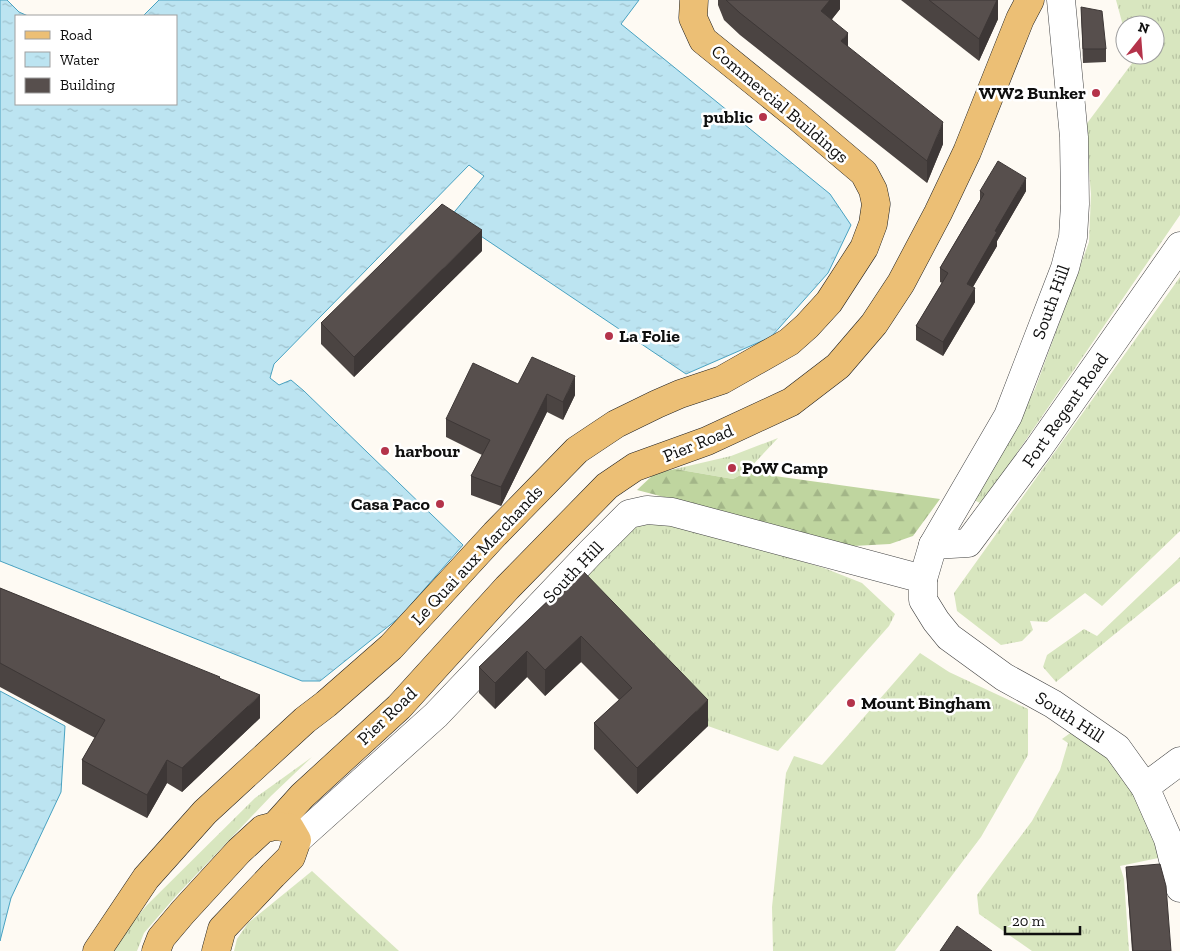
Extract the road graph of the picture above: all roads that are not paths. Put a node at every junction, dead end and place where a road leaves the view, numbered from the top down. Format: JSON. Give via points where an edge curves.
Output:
{"nodes":[{"id":1,"x":694,"y":0,"type":"edge"},
{"id":2,"x":1030,"y":0,"type":"edge"},
{"id":3,"x":1061,"y":0,"type":"edge"},
{"id":4,"x":876,"y":204,"type":"joint"},
{"id":5,"x":1180,"y":246,"type":"edge"},
{"id":6,"x":933,"y":546,"type":"junction"},
{"id":7,"x":923,"y":580,"type":"junction"},
{"id":8,"x":1180,"y":761,"type":"edge"},
{"id":9,"x":1145,"y":787,"type":"junction"},
{"id":10,"x":274,"y":826,"type":"junction"},
{"id":11,"x":298,"y":840,"type":"junction"},
{"id":12,"x":1180,"y":888,"type":"edge"},
{"id":13,"x":97,"y":951,"type":"edge"},
{"id":14,"x":156,"y":951,"type":"edge"},
{"id":15,"x":216,"y":951,"type":"edge"}],
"edges":[{"from":1,"to":4,"type":"main road","name":"Commercial Buildings","via":[[693,18],[703,40],[864,173]]},
{"from":2,"to":10,"type":"main road","name":"Pier Road","via":[[966,152],[901,283],[874,324],[838,366],[791,402],[707,441],[635,467],[608,486],[507,588],[399,707]]},
{"from":3,"to":6,"type":"street","name":"South Hill","via":[[1074,137],[1075,204],[1066,268],[1008,416]]},
{"from":4,"to":13,"type":"main road","name":"Le Quai aux Marchands","via":[[874,224],[864,248],[830,302],[808,326],[788,342],[722,380],[657,404],[616,424],[577,450],[391,647],[205,812],[146,878]]},
{"from":5,"to":6,"type":"street","name":"Fort Regent Road","via":[[968,543]]},
{"from":6,"to":7,"type":"street","name":"South Hill"},
{"from":7,"to":9,"type":"street","name":"South Hill","via":[[923,600],[949,637],[1004,677],[1053,704],[1117,748]]},
{"from":7,"to":11,"type":"street","name":"South Hill","via":[[672,512],[647,510],[629,514],[436,715]]},
{"from":8,"to":9,"type":"street"},
{"from":9,"to":12,"type":"street","name":"South Hill","via":[[1168,839]]},
{"from":10,"to":11,"type":"main road","via":[[290,828]]},
{"from":10,"to":14,"type":"main road","via":[[263,829],[239,851],[161,938]]},
{"from":11,"to":15,"type":"main road","via":[[291,857],[222,929]]}]}
